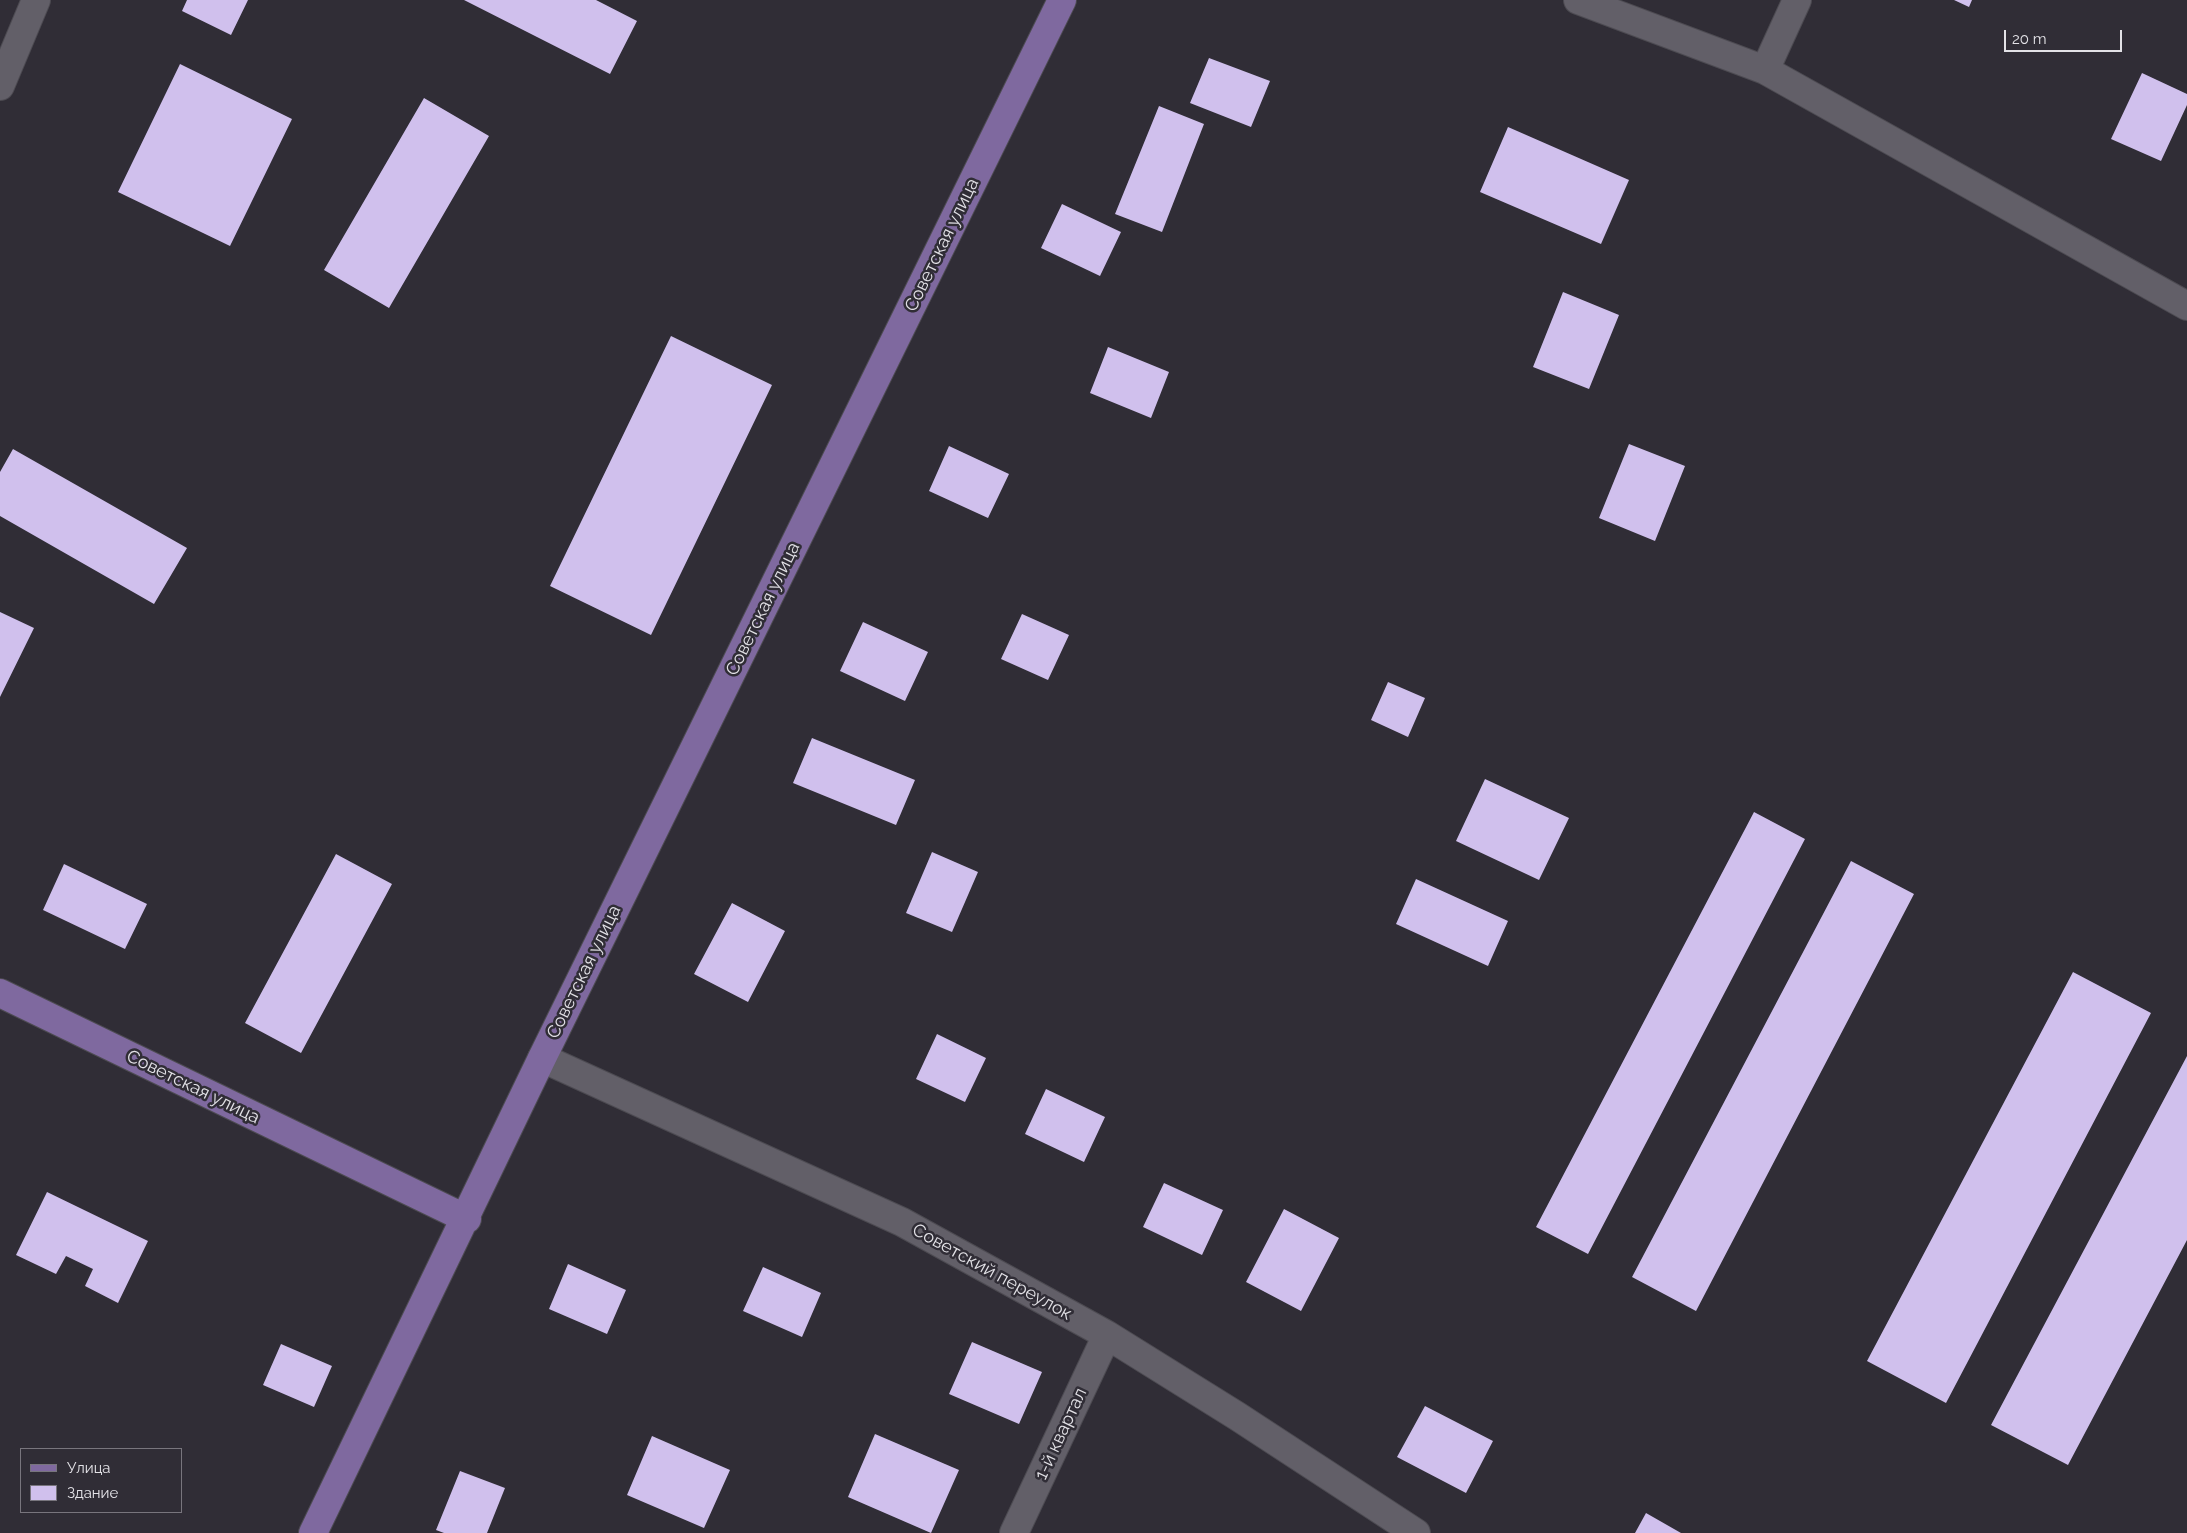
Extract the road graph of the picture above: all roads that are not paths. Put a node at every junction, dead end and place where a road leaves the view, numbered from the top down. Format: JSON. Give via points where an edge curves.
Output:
{"nodes":[{"id":1,"x":36,"y":0,"type":"edge"},
{"id":2,"x":1062,"y":0,"type":"edge"},
{"id":3,"x":1578,"y":0,"type":"edge"},
{"id":4,"x":1797,"y":0,"type":"edge"},
{"id":5,"x":1765,"y":70,"type":"junction"},
{"id":6,"x":0,"y":86,"type":"edge"},
{"id":7,"x":2185,"y":298,"type":"edge"},
{"id":8,"x":0,"y":993,"type":"edge"},
{"id":9,"x":542,"y":1058,"type":"junction"},
{"id":10,"x":467,"y":1219,"type":"junction"},
{"id":11,"x":1107,"y":1335,"type":"junction"},
{"id":12,"x":313,"y":1533,"type":"edge"},
{"id":13,"x":1014,"y":1533,"type":"edge"},
{"id":14,"x":1416,"y":1533,"type":"edge"}],
"edges":[{"from":1,"to":6,"type":"street"},
{"from":2,"to":9,"type":"main road","name":"Советская улица"},
{"from":3,"to":5,"type":"street"},
{"from":4,"to":5,"type":"street"},
{"from":5,"to":7,"type":"street"},
{"from":8,"to":10,"type":"main road","name":"Советская улица"},
{"from":9,"to":10,"type":"main road","name":"Советская улица"},
{"from":9,"to":11,"type":"street","name":"Советский переулок","via":[[902,1222]]},
{"from":10,"to":12,"type":"main road","name":"Советская улица"},
{"from":11,"to":13,"type":"street","name":"1-й квартал"},
{"from":11,"to":14,"type":"street","name":"Советский переулок"}]}
